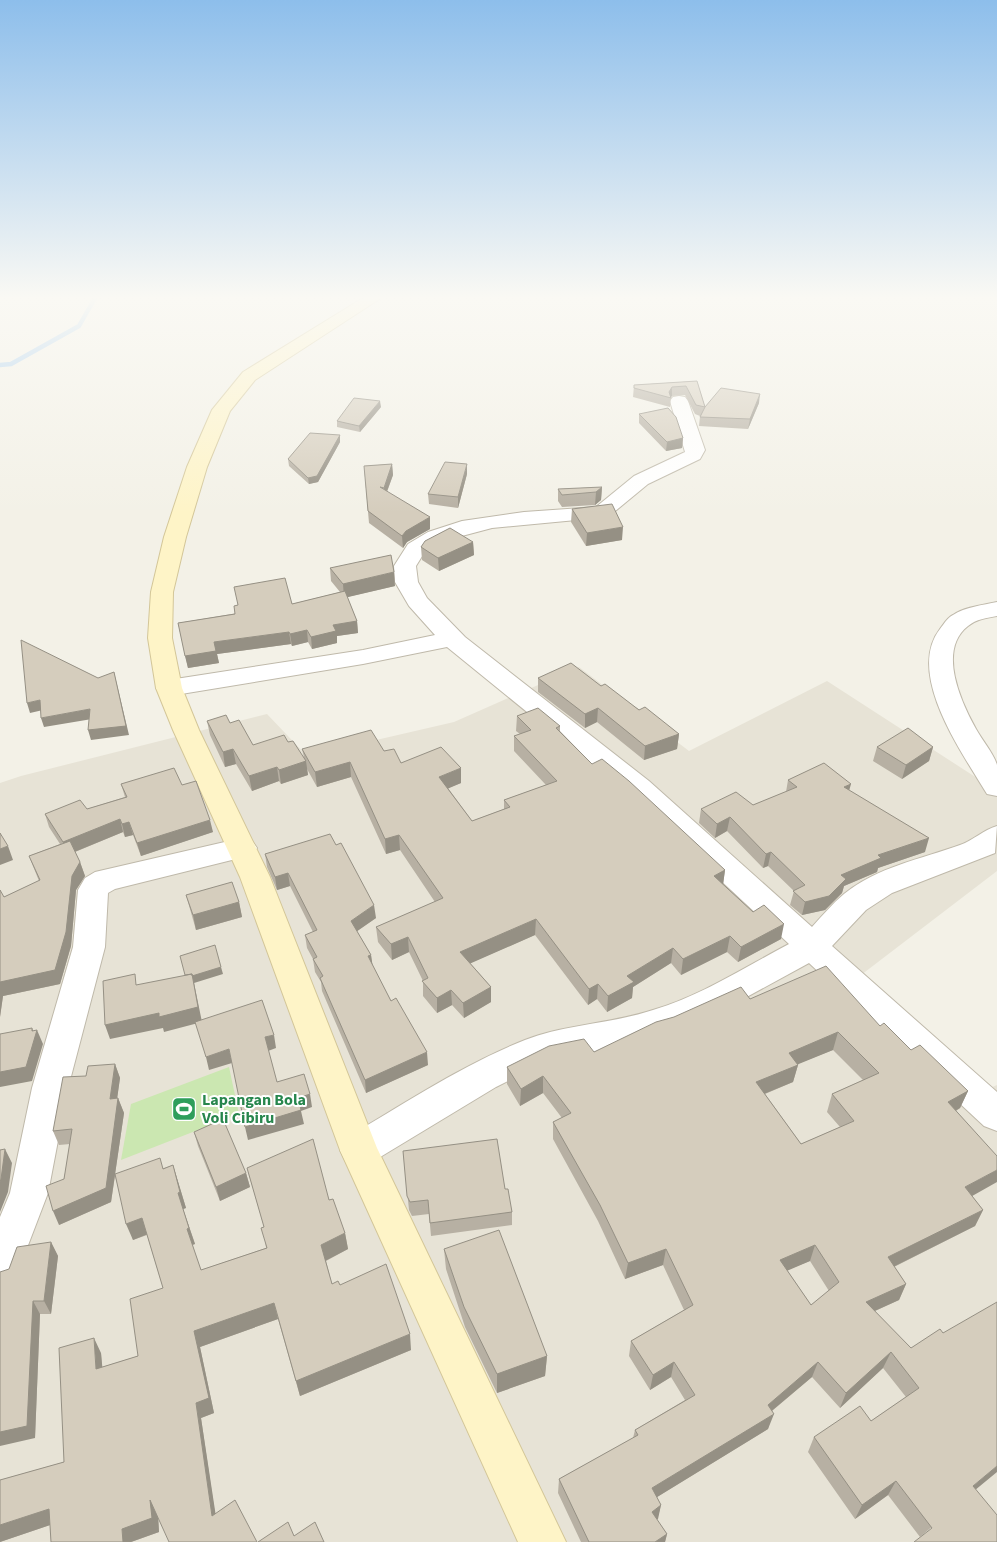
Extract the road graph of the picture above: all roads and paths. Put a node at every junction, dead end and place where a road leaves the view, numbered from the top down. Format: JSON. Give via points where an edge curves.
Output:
{"nodes":[{"id":1,"x":259,"y":370,"type":"edge"},
{"id":2,"x":679,"y":401,"type":"dead end"},
{"id":3,"x":997,"y":609,"type":"edge"},
{"id":4,"x":452,"y":639,"type":"junction"},
{"id":5,"x":169,"y":688,"type":"junction"},
{"id":6,"x":997,"y":787,"type":"edge"},
{"id":7,"x":997,"y":836,"type":"edge"},
{"id":8,"x":242,"y":848,"type":"junction"},
{"id":9,"x":812,"y":947,"type":"junction"},
{"id":10,"x":997,"y":1116,"type":"edge"},
{"id":11,"x":359,"y":1150,"type":"junction"},
{"id":12,"x":0,"y":1268,"type":"edge"},
{"id":13,"x":542,"y":1542,"type":"edge"}],
"edges":[{"from":1,"to":5,"type":"main road","via":[[249,376],[222,410],[197,467],[162,592],[160,638]]},
{"from":2,"to":4,"type":"street","via":[[695,452],[636,483],[607,510],[473,524],[422,544],[408,558],[404,568],[409,592]]},
{"from":3,"to":6,"type":"street","via":[[959,621],[949,631],[941,665],[943,682],[956,715]]},
{"from":4,"to":5,"type":"street","via":[[363,657]]},
{"from":4,"to":9,"type":"street","via":[[639,788]]},
{"from":5,"to":8,"type":"main road"},
{"from":7,"to":9,"type":"street","via":[[972,852],[895,878],[869,892],[855,902]]},
{"from":8,"to":11,"type":"main road"},
{"from":8,"to":12,"type":"street","via":[[106,880],[93,890],[89,947],[50,1088],[29,1193]]},
{"from":9,"to":10,"type":"street"},
{"from":9,"to":11,"type":"street","via":[[686,1012],[634,1029],[559,1043],[510,1062]]},
{"from":11,"to":13,"type":"main road"}]}
